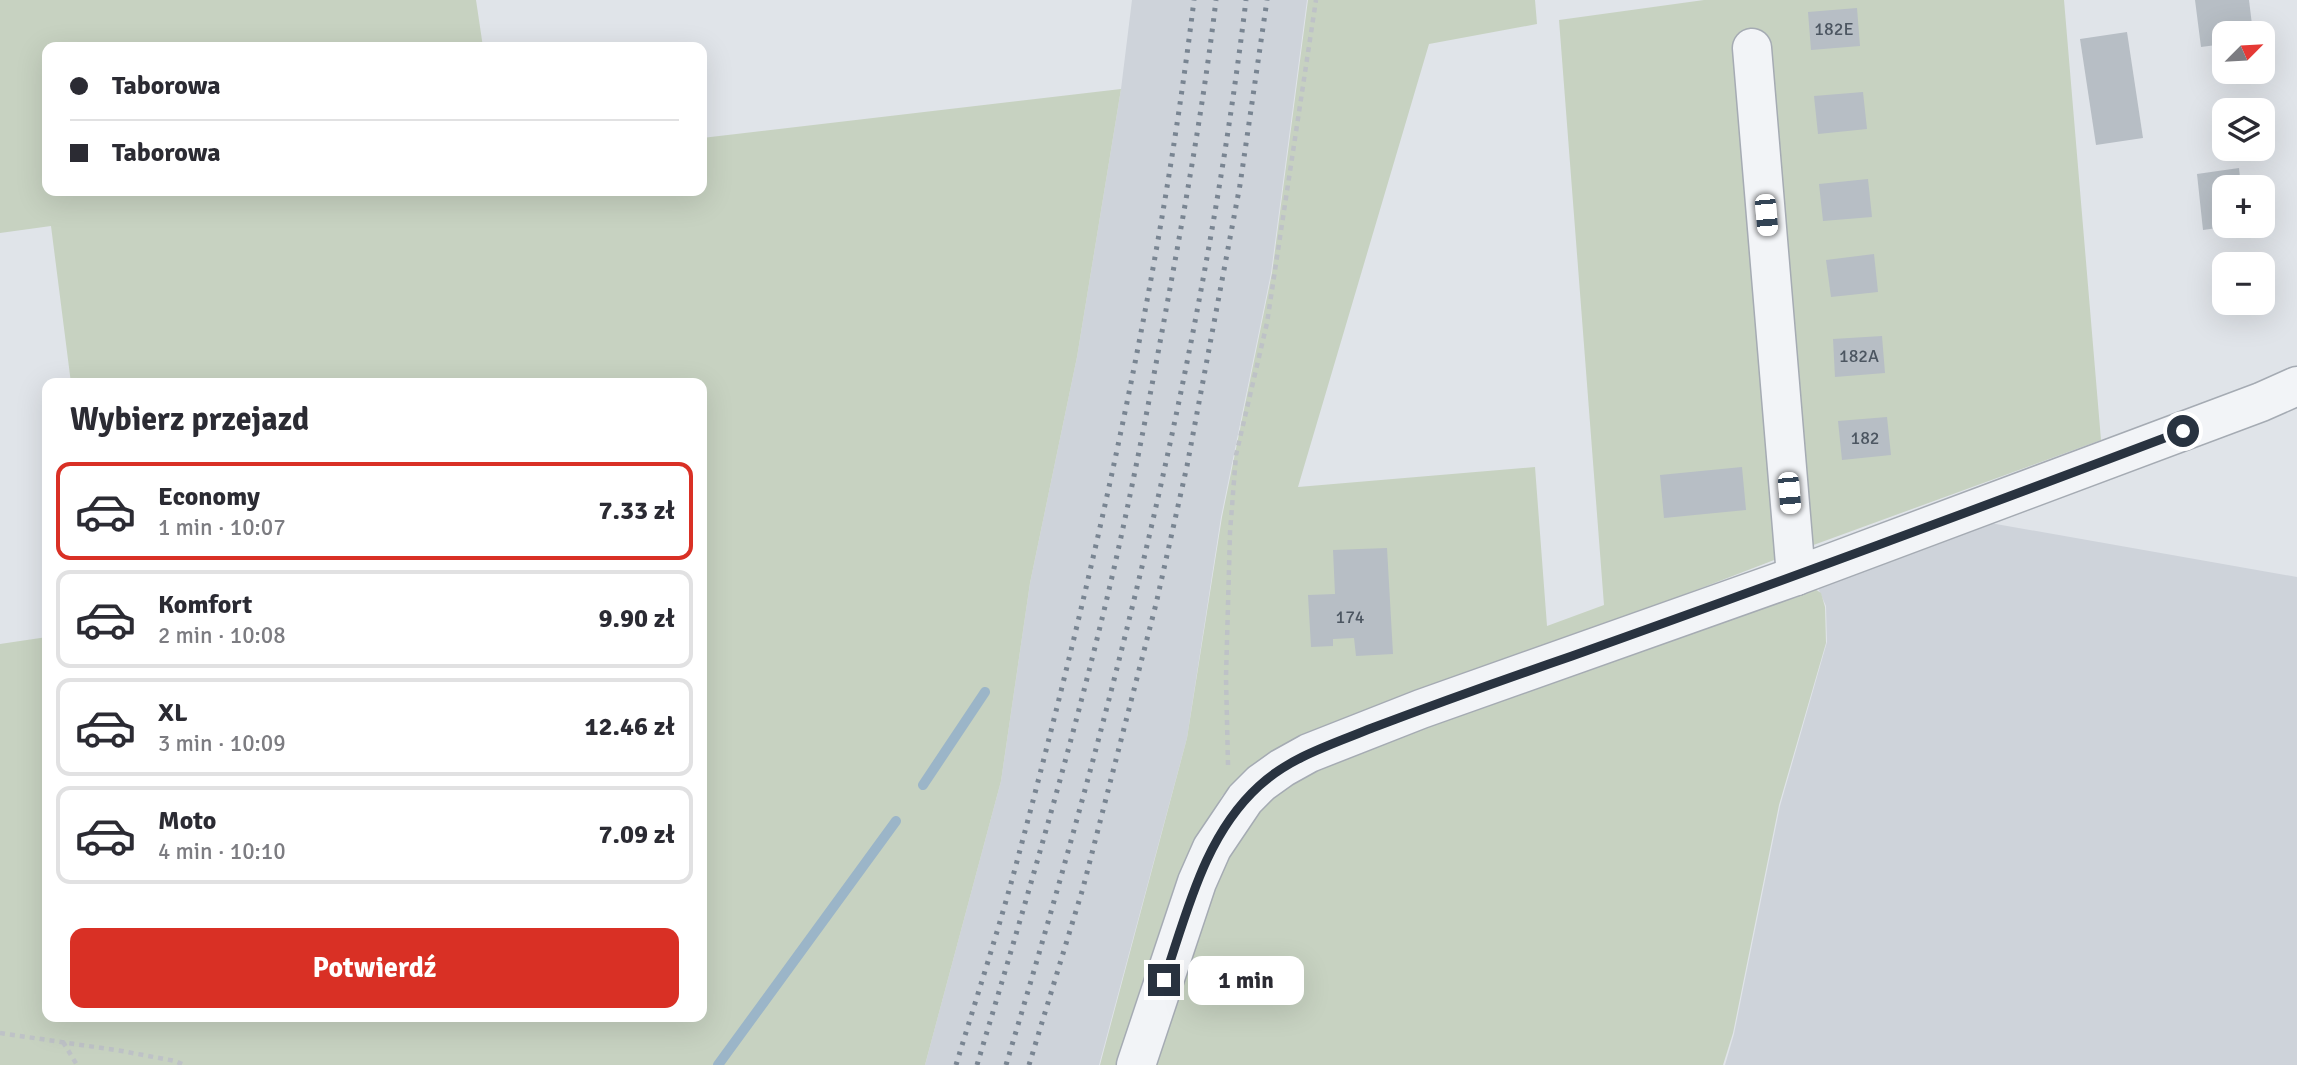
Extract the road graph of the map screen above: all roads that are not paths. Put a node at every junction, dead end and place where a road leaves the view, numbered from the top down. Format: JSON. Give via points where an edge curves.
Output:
{"nodes":[{"id":1,"x":1752,"y":48,"type":"dead end"},
{"id":2,"x":2297,"y":386,"type":"edge"},
{"id":3,"x":1796,"y":576,"type":"junction"},
{"id":4,"x":1136,"y":1065,"type":"edge"}],
"edges":[{"from":1,"to":3,"type":"street"},
{"from":2,"to":3,"type":"street"},
{"from":3,"to":4,"type":"street","via":[[1434,704],[1309,753],[1261,783],[1212,848]]}]}
